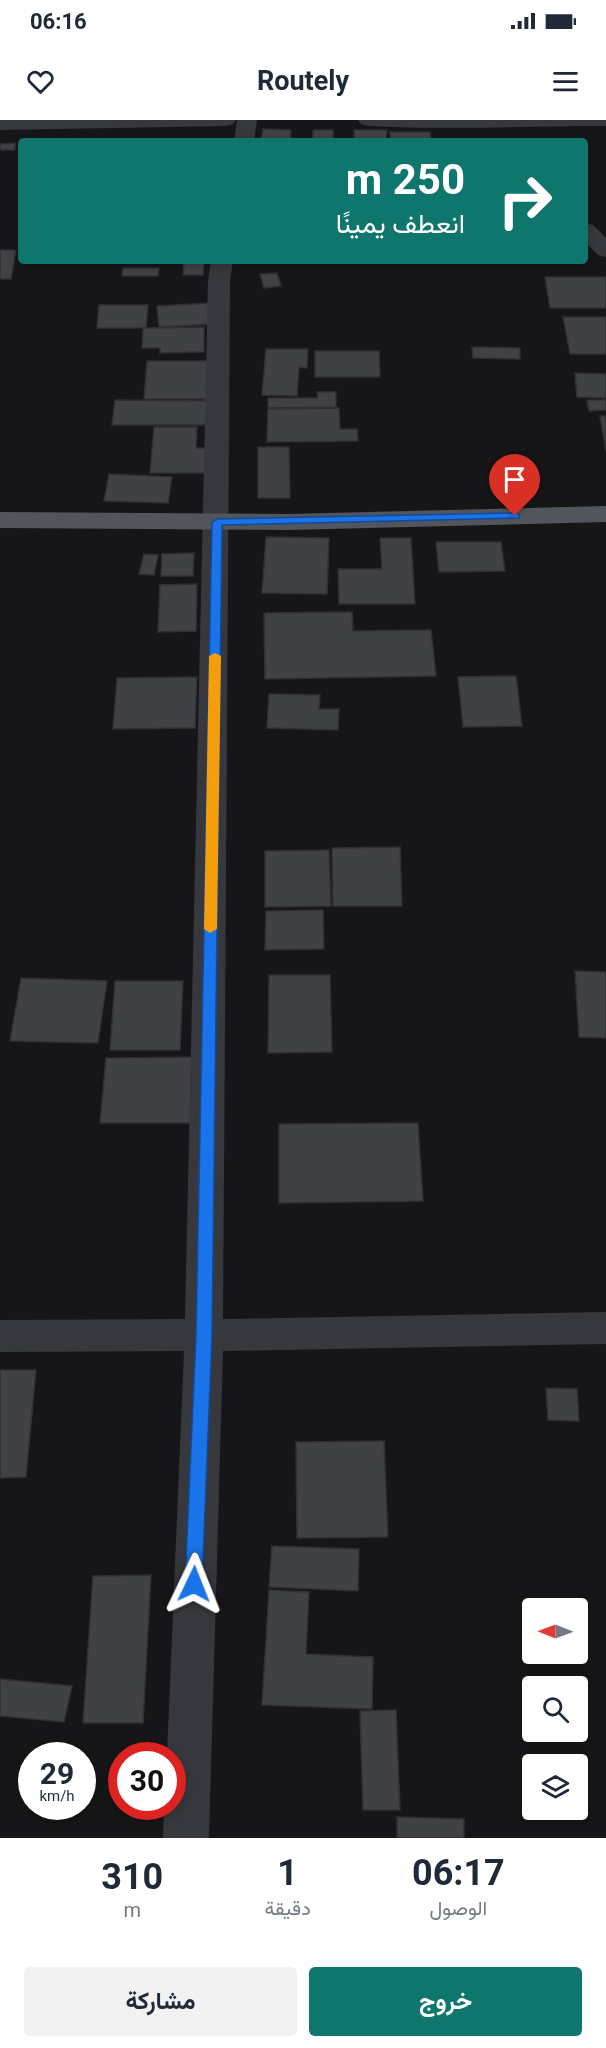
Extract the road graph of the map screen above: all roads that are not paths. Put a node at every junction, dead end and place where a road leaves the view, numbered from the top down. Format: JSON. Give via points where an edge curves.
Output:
{"nodes":[{"id":1,"x":226,"y":120,"type":"edge"},
{"id":2,"x":247,"y":120,"type":"edge"},
{"id":3,"x":368,"y":120,"type":"edge"},
{"id":4,"x":465,"y":120,"type":"edge"},
{"id":5,"x":606,"y":120,"type":"edge"},
{"id":6,"x":0,"y":124,"type":"edge"},
{"id":7,"x":244,"y":138,"type":"edge"},
{"id":8,"x":480,"y":138,"type":"edge"},
{"id":9,"x":588,"y":233,"type":"edge"},
{"id":10,"x":606,"y":250,"type":"edge"},
{"id":11,"x":222,"y":264,"type":"edge"},
{"id":12,"x":606,"y":514,"type":"edge"},
{"id":13,"x":0,"y":520,"type":"edge"},
{"id":14,"x":217,"y":522,"type":"junction"},
{"id":15,"x":606,"y":1328,"type":"edge"},
{"id":16,"x":204,"y":1335,"type":"junction"},
{"id":17,"x":0,"y":1336,"type":"edge"},
{"id":18,"x":186,"y":1838,"type":"edge"}],
"edges":[{"from":1,"to":6,"type":"street"},
{"from":2,"to":7,"type":"street"},
{"from":3,"to":4,"type":"street"},
{"from":4,"to":5,"type":"street"},
{"from":4,"to":8,"type":"street"},
{"from":9,"to":10,"type":"street"},
{"from":11,"to":14,"type":"street"},
{"from":12,"to":14,"type":"main road"},
{"from":13,"to":14,"type":"main road"},
{"from":14,"to":16,"type":"street"},
{"from":15,"to":16,"type":"street"},
{"from":16,"to":17,"type":"street"},
{"from":16,"to":18,"type":"street"}]}
